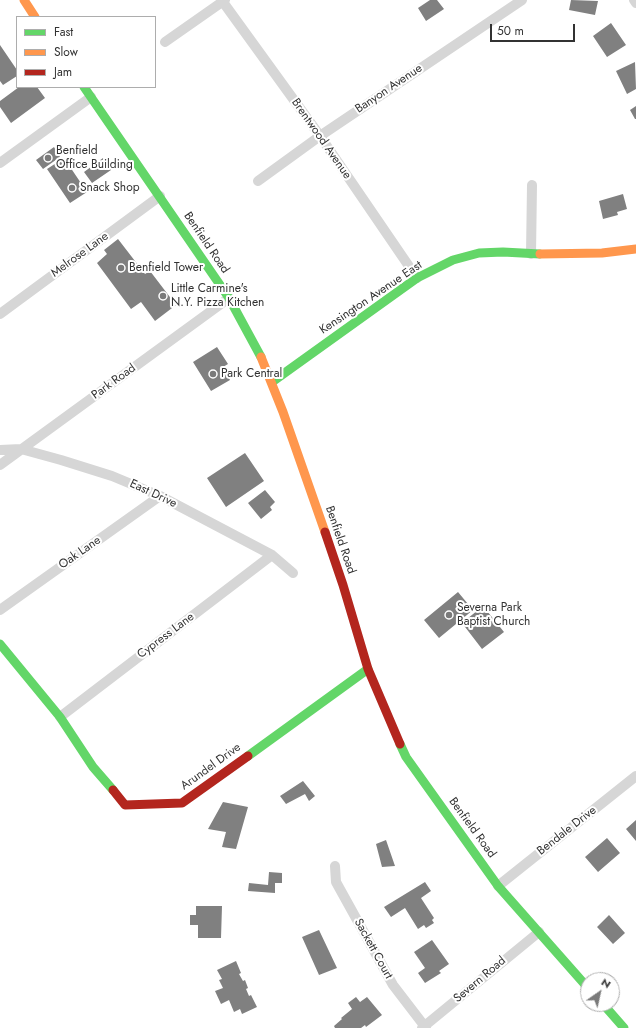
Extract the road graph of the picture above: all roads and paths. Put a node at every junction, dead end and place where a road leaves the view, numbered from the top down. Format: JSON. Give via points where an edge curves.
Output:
{"nodes":[{"id":1,"x":24,"y":0,"type":"edge"},
{"id":2,"x":522,"y":0,"type":"edge"},
{"id":3,"x":634,"y":0,"type":"edge"},
{"id":4,"x":224,"y":1,"type":"edge"},
{"id":5,"x":636,"y":3,"type":"edge"},
{"id":6,"x":34,"y":16,"type":"edge"},
{"id":7,"x":165,"y":42,"type":"dead end"},
{"id":8,"x":85,"y":88,"type":"edge"},
{"id":9,"x":91,"y":98,"type":"junction"},
{"id":10,"x":320,"y":136,"type":"junction"},
{"id":11,"x":0,"y":163,"type":"edge"},
{"id":12,"x":258,"y":181,"type":"dead end"},
{"id":13,"x":532,"y":185,"type":"dead end"},
{"id":14,"x":160,"y":196,"type":"junction"},
{"id":15,"x":636,"y":249,"type":"edge"},
{"id":16,"x":531,"y":254,"type":"junction"},
{"id":17,"x":417,"y":278,"type":"junction"},
{"id":18,"x":229,"y":298,"type":"junction"},
{"id":19,"x":0,"y":314,"type":"edge"},
{"id":20,"x":272,"y":382,"type":"junction"},
{"id":21,"x":22,"y":449,"type":"junction"},
{"id":22,"x":0,"y":450,"type":"edge"},
{"id":23,"x":0,"y":465,"type":"edge"},
{"id":24,"x":160,"y":496,"type":"junction"},
{"id":25,"x":272,"y":555,"type":"junction"},
{"id":26,"x":293,"y":573,"type":"dead end"},
{"id":27,"x":0,"y":610,"type":"edge"},
{"id":28,"x":0,"y":644,"type":"edge"},
{"id":29,"x":368,"y":669,"type":"junction"},
{"id":30,"x":60,"y":717,"type":"junction"},
{"id":31,"x":636,"y":776,"type":"edge"},
{"id":32,"x":335,"y":866,"type":"dead end"},
{"id":33,"x":498,"y":886,"type":"junction"},
{"id":34,"x":539,"y":932,"type":"junction"},
{"id":35,"x":580,"y":979,"type":"edge"},
{"id":36,"x":610,"y":1012,"type":"edge"},
{"id":37,"x":424,"y":1027,"type":"edge"},
{"id":38,"x":624,"y":1028,"type":"edge"}],
"edges":[{"from":1,"to":6,"type":"main road"},
{"from":2,"to":10,"type":"street","name":"Banyon Avenue"},
{"from":3,"to":5,"type":"street"},
{"from":4,"to":7,"type":"street"},
{"from":4,"to":10,"type":"street","name":"Brentwood Avenue"},
{"from":8,"to":9,"type":"main road","name":"Benfield Road"},
{"from":9,"to":11,"type":"street"},
{"from":9,"to":14,"type":"main road","name":"Benfield Road"},
{"from":10,"to":12,"type":"street","name":"Banyon Avenue"},
{"from":10,"to":17,"type":"street","name":"Brentwood Avenue"},
{"from":13,"to":16,"type":"street"},
{"from":14,"to":18,"type":"main road","name":"Benfield Road"},
{"from":14,"to":19,"type":"street","name":"Melrose Lane"},
{"from":15,"to":16,"type":"main road","name":"Kensington Avenue East","via":[[602,254]]},
{"from":16,"to":17,"type":"main road","name":"Kensington Avenue East","via":[[479,253],[452,260]]},
{"from":17,"to":20,"type":"main road","name":"Kensington Avenue East"},
{"from":18,"to":20,"type":"main road","name":"Benfield Road"},
{"from":18,"to":21,"type":"street","name":"Park Road"},
{"from":20,"to":29,"type":"main road","name":"Benfield Road","via":[[343,585]]},
{"from":21,"to":22,"type":"street","name":"East Drive"},
{"from":21,"to":23,"type":"street","name":"Park Road"},
{"from":21,"to":24,"type":"street","name":"East Drive","via":[[112,476]]},
{"from":24,"to":25,"type":"street","name":"East Drive"},
{"from":24,"to":27,"type":"street","name":"Oak Lane"},
{"from":25,"to":26,"type":"street","name":"East Drive"},
{"from":25,"to":30,"type":"street","name":"Cypress Lane"},
{"from":28,"to":30,"type":"main road","name":"Arundel Drive"},
{"from":29,"to":30,"type":"main road","name":"Arundel Drive","via":[[182,803],[125,805],[93,767]]},
{"from":29,"to":33,"type":"main road","name":"Benfield Road","via":[[406,757]]},
{"from":31,"to":33,"type":"street","name":"Bendale Drive"},
{"from":32,"to":37,"type":"street","name":"Sackett Court","via":[[336,882],[393,984]]},
{"from":33,"to":34,"type":"main road","name":"Benfield Road"},
{"from":34,"to":35,"type":"main road","name":"Benfield Road"},
{"from":34,"to":37,"type":"street","name":"Severn Road"},
{"from":36,"to":38,"type":"main road"}]}
